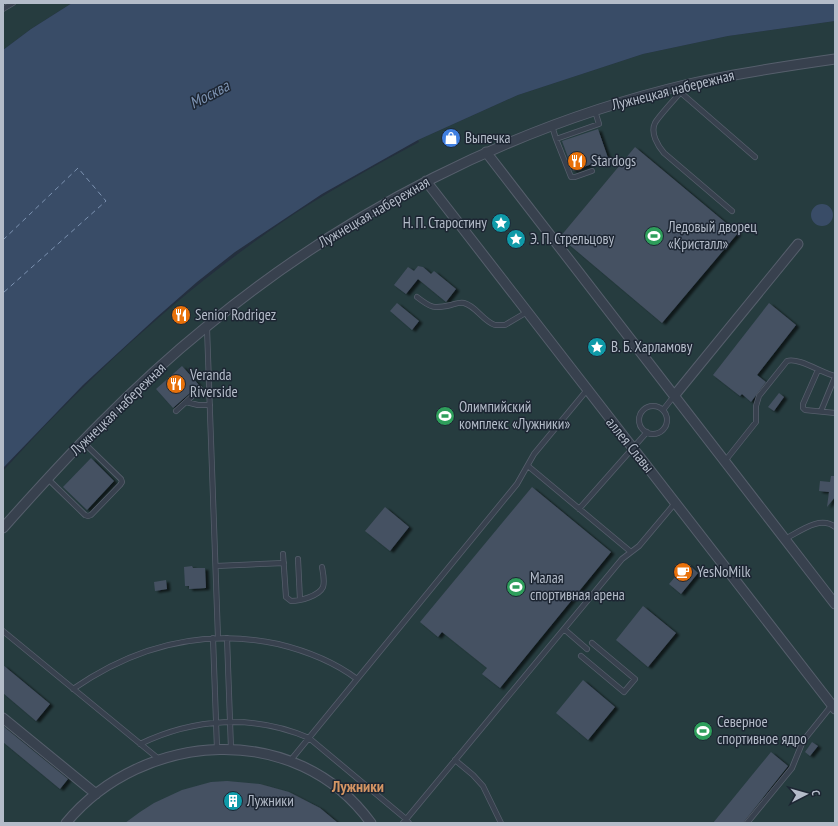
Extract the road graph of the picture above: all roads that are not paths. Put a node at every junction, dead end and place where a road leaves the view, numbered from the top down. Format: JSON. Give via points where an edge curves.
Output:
{"nodes":[{"id":1,"x":13,"y":3,"type":"edge"},
{"id":2,"x":3,"y":9,"type":"edge"},
{"id":3,"x":835,"y":59,"type":"edge"},
{"id":4,"x":678,"y":90,"type":"junction"},
{"id":5,"x":595,"y":111,"type":"junction"},
{"id":6,"x":552,"y":126,"type":"junction"},
{"id":7,"x":556,"y":139,"type":"junction"},
{"id":8,"x":486,"y":152,"type":"junction"},
{"id":9,"x":755,"y":157,"type":"dead end"},
{"id":10,"x":592,"y":171,"type":"dead end"},
{"id":11,"x":426,"y":181,"type":"junction"},
{"id":12,"x":732,"y":211,"type":"dead end"},
{"id":13,"x":798,"y":244,"type":"dead end"},
{"id":14,"x":417,"y":297,"type":"dead end"},
{"id":15,"x":527,"y":312,"type":"junction"},
{"id":16,"x":207,"y":326,"type":"junction"},
{"id":17,"x":818,"y":370,"type":"junction"},
{"id":18,"x":835,"y":376,"type":"edge"},
{"id":19,"x":200,"y":389,"type":"dead end"},
{"id":20,"x":587,"y":390,"type":"junction"},
{"id":21,"x":674,"y":396,"type":"junction"},
{"id":22,"x":186,"y":402,"type":"junction"},
{"id":23,"x":210,"y":405,"type":"junction"},
{"id":24,"x":662,"y":410,"type":"junction"},
{"id":25,"x":176,"y":411,"type":"dead end"},
{"id":26,"x":820,"y":411,"type":"junction"},
{"id":27,"x":835,"y":412,"type":"edge"},
{"id":28,"x":647,"y":432,"type":"junction"},
{"id":29,"x":83,"y":442,"type":"junction"},
{"id":30,"x":632,"y":448,"type":"junction"},
{"id":31,"x":725,"y":461,"type":"junction"},
{"id":32,"x":528,"y":466,"type":"junction"},
{"id":33,"x":48,"y":479,"type":"junction"},
{"id":34,"x":676,"y":502,"type":"junction"},
{"id":35,"x":579,"y":509,"type":"junction"},
{"id":36,"x":835,"y":527,"type":"edge"},
{"id":37,"x":3,"y":528,"type":"edge"},
{"id":38,"x":785,"y":539,"type":"junction"},
{"id":39,"x":631,"y":552,"type":"junction"},
{"id":40,"x":283,"y":554,"type":"dead end"},
{"id":41,"x":298,"y":559,"type":"dead end"},
{"id":42,"x":284,"y":563,"type":"junction"},
{"id":43,"x":216,"y":566,"type":"junction"},
{"id":44,"x":322,"y":567,"type":"dead end"},
{"id":45,"x":300,"y":600,"type":"junction"},
{"id":46,"x":835,"y":604,"type":"edge"},
{"id":47,"x":564,"y":629,"type":"junction"},
{"id":48,"x":3,"y":631,"type":"edge"},
{"id":49,"x":216,"y":638,"type":"junction"},
{"id":50,"x":227,"y":638,"type":"junction"},
{"id":51,"x":592,"y":643,"type":"dead end"},
{"id":52,"x":587,"y":649,"type":"dead end"},
{"id":53,"x":581,"y":656,"type":"dead end"},
{"id":54,"x":357,"y":679,"type":"junction"},
{"id":55,"x":73,"y":688,"type":"junction"},
{"id":56,"x":833,"y":707,"type":"edge"},
{"id":57,"x":3,"y":718,"type":"edge"},
{"id":58,"x":216,"y":722,"type":"junction"},
{"id":59,"x":230,"y":722,"type":"junction"},
{"id":60,"x":309,"y":738,"type":"junction"},
{"id":61,"x":140,"y":744,"type":"junction"},
{"id":62,"x":217,"y":749,"type":"junction"},
{"id":63,"x":231,"y":749,"type":"junction"},
{"id":64,"x":160,"y":760,"type":"junction"},
{"id":65,"x":455,"y":760,"type":"junction"},
{"id":66,"x":290,"y":761,"type":"junction"},
{"id":67,"x":96,"y":794,"type":"junction"},
{"id":68,"x":406,"y":822,"type":"edge"},
{"id":69,"x":66,"y":823,"type":"edge"},
{"id":70,"x":371,"y":823,"type":"edge"},
{"id":71,"x":501,"y":823,"type":"edge"},
{"id":72,"x":747,"y":823,"type":"edge"}],
"edges":[{"from":1,"to":2,"type":"lane"},
{"from":3,"to":4,"type":"street","name":"Лужнецкая набережная","via":[[760,70]]},
{"from":4,"to":5,"type":"street","name":"Лужнецкая набережная","via":[[635,98]]},
{"from":4,"to":9,"type":"lane"},
{"from":4,"to":12,"type":"lane","via":[[655,124],[656,141],[664,153]]},
{"from":5,"to":6,"type":"street","name":"Лужнецкая набережная"},
{"from":5,"to":7,"type":"lane","via":[[599,124]]},
{"from":6,"to":7,"type":"lane"},
{"from":6,"to":8,"type":"street","name":"Лужнецкая набережная"},
{"from":7,"to":10,"type":"lane","via":[[571,177]]},
{"from":8,"to":11,"type":"street","name":"Лужнецкая набережная"},
{"from":8,"to":21,"type":"street"},
{"from":11,"to":15,"type":"street","name":"аллея Славы"},
{"from":11,"to":16,"type":"street","name":"Лужнецкая набережная","via":[[359,218],[282,268]]},
{"from":13,"to":21,"type":"street"},
{"from":14,"to":15,"type":"lane","via":[[433,308],[466,304],[495,325],[505,325]]},
{"from":15,"to":20,"type":"street","name":"аллея Славы"},
{"from":16,"to":23,"type":"lane"},
{"from":16,"to":29,"type":"street","name":"Лужнецкая набережная","via":[[133,392]]},
{"from":17,"to":18,"type":"lane"},
{"from":17,"to":26,"type":"lane","via":[[803,407],[805,410]]},
{"from":17,"to":31,"type":"lane","via":[[796,360],[786,363],[759,396],[755,424]]},
{"from":18,"to":26,"type":"lane"},
{"from":19,"to":22,"type":"lane"},
{"from":20,"to":30,"type":"street","name":"аллея Славы"},
{"from":20,"to":32,"type":"lane","via":[[534,454]]},
{"from":21,"to":24,"type":"lane"},
{"from":21,"to":31,"type":"street"},
{"from":22,"to":23,"type":"lane"},
{"from":22,"to":25,"type":"lane"},
{"from":23,"to":43,"type":"lane"},
{"from":24,"to":28,"type":"lane","via":[[666,416],[664,428],[654,433]]},
{"from":24,"to":28,"type":"lane","via":[[653,406],[641,412],[640,424]]},
{"from":26,"to":27,"type":"lane"},
{"from":28,"to":30,"type":"lane"},
{"from":29,"to":33,"type":"street","name":"Лужнецкая набережная"},
{"from":29,"to":33,"type":"lane","via":[[121,479],[120,485],[88,516]]},
{"from":30,"to":34,"type":"street","name":"аллея Славы"},
{"from":30,"to":35,"type":"lane"},
{"from":31,"to":38,"type":"street"},
{"from":32,"to":35,"type":"lane"},
{"from":32,"to":54,"type":"lane","via":[[517,484]]},
{"from":33,"to":37,"type":"street","name":"Лужнецкая набережная"},
{"from":34,"to":39,"type":"lane","via":[[641,545]]},
{"from":34,"to":56,"type":"street","name":"аллея Славы"},
{"from":35,"to":39,"type":"lane"},
{"from":36,"to":38,"type":"lane","via":[[826,522],[818,523]]},
{"from":38,"to":46,"type":"street"},
{"from":39,"to":47,"type":"lane"},
{"from":40,"to":42,"type":"lane"},
{"from":41,"to":45,"type":"lane"},
{"from":42,"to":43,"type":"lane"},
{"from":42,"to":45,"type":"lane","via":[[286,598],[291,601]]},
{"from":43,"to":49,"type":"lane"},
{"from":44,"to":45,"type":"lane","via":[[323,587],[320,591]]},
{"from":47,"to":52,"type":"lane"},
{"from":47,"to":65,"type":"lane"},
{"from":48,"to":55,"type":"lane"},
{"from":49,"to":50,"type":"lane"},
{"from":49,"to":55,"type":"lane","via":[[173,643],[141,652],[108,667]]},
{"from":49,"to":58,"type":"lane"},
{"from":50,"to":54,"type":"lane","via":[[258,640],[292,647],[332,662]]},
{"from":50,"to":59,"type":"lane"},
{"from":51,"to":53,"type":"lane","via":[[635,679],[624,692]]},
{"from":54,"to":60,"type":"lane"},
{"from":55,"to":61,"type":"lane"},
{"from":56,"to":72,"type":"lane","via":[[803,741],[792,768]]},
{"from":57,"to":67,"type":"street"},
{"from":58,"to":59,"type":"lane"},
{"from":58,"to":61,"type":"lane","via":[[175,730]]},
{"from":58,"to":62,"type":"lane"},
{"from":59,"to":60,"type":"lane","via":[[273,726]]},
{"from":59,"to":63,"type":"lane"},
{"from":60,"to":66,"type":"lane"},
{"from":60,"to":68,"type":"lane"},
{"from":61,"to":64,"type":"lane"},
{"from":62,"to":63,"type":"street"},
{"from":62,"to":64,"type":"street","via":[[183,753]]},
{"from":63,"to":66,"type":"street","via":[[262,753]]},
{"from":64,"to":67,"type":"street","via":[[127,774]]},
{"from":65,"to":68,"type":"lane"},
{"from":65,"to":71,"type":"lane","via":[[483,786]]},
{"from":66,"to":70,"type":"street","via":[[335,786]]},
{"from":67,"to":69,"type":"street"}]}
